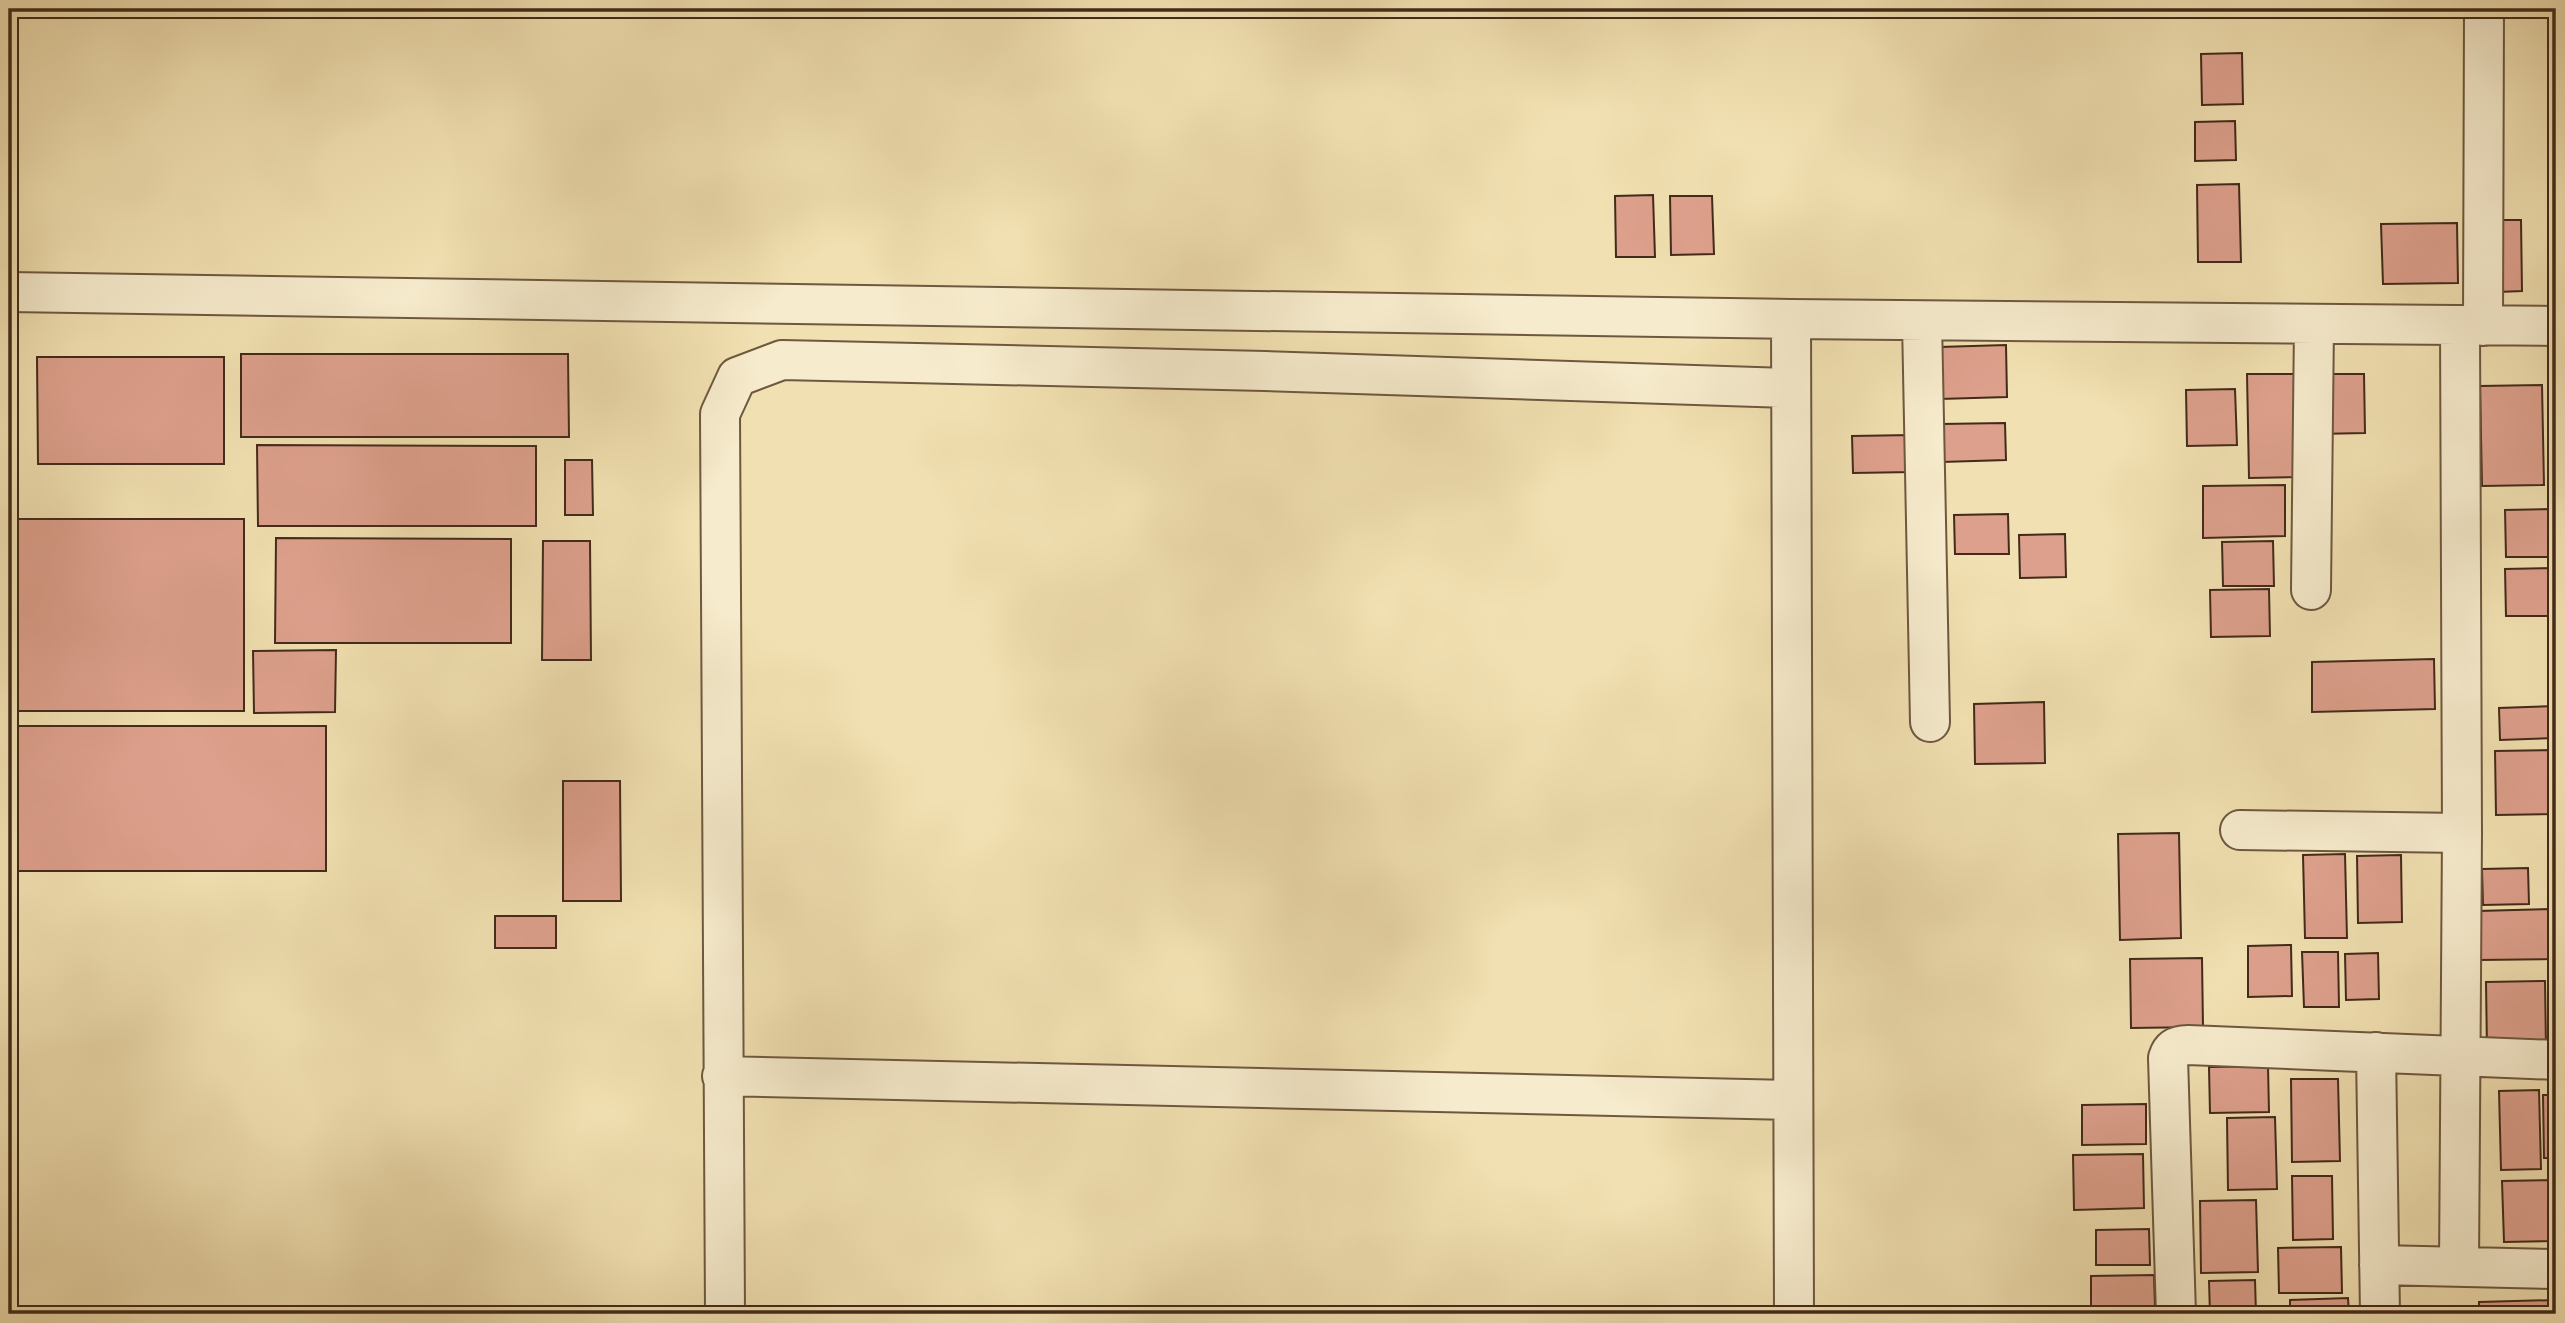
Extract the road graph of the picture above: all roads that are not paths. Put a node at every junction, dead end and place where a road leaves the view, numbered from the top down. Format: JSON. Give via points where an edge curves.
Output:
{"nodes":[{"id":1,"x":2484,"y":9,"type":"edge"},
{"id":2,"x":9,"y":292,"type":"edge"},
{"id":3,"x":1791,"y":319,"type":"junction"},
{"id":4,"x":1922,"y":321,"type":"junction"},
{"id":5,"x":2314,"y":325,"type":"junction"},
{"id":6,"x":2472,"y":326,"type":"junction"},
{"id":7,"x":2556,"y":326,"type":"edge"},
{"id":8,"x":1789,"y":388,"type":"junction"},
{"id":9,"x":2311,"y":590,"type":"dead end"},
{"id":10,"x":1930,"y":722,"type":"dead end"},
{"id":11,"x":2239,"y":830,"type":"dead end"},
{"id":12,"x":2462,"y":833,"type":"junction"},
{"id":13,"x":2376,"y":1052,"type":"junction"},
{"id":14,"x":2459,"y":1057,"type":"junction"},
{"id":15,"x":2556,"y":1060,"type":"edge"},
{"id":16,"x":722,"y":1076,"type":"junction"},
{"id":17,"x":1793,"y":1100,"type":"junction"},
{"id":18,"x":2379,"y":1265,"type":"junction"},
{"id":19,"x":2459,"y":1267,"type":"junction"},
{"id":20,"x":2556,"y":1269,"type":"edge"},
{"id":21,"x":725,"y":1314,"type":"edge"},
{"id":22,"x":1794,"y":1314,"type":"edge"},
{"id":23,"x":2176,"y":1314,"type":"edge"},
{"id":24,"x":2380,"y":1314,"type":"edge"}],
"edges":[{"from":1,"to":6,"type":"street"},
{"from":2,"to":3,"type":"street"},
{"from":3,"to":4,"type":"street"},
{"from":3,"to":8,"type":"street"},
{"from":4,"to":5,"type":"street"},
{"from":4,"to":10,"type":"street"},
{"from":5,"to":6,"type":"street"},
{"from":5,"to":9,"type":"street"},
{"from":6,"to":7,"type":"street"},
{"from":6,"to":12,"type":"street"},
{"from":8,"to":16,"type":"street","via":[[782,360],[737,377],[720,414]]},
{"from":8,"to":17,"type":"street"},
{"from":11,"to":12,"type":"street"},
{"from":12,"to":14,"type":"street"},
{"from":13,"to":14,"type":"street"},
{"from":13,"to":18,"type":"street"},
{"from":13,"to":23,"type":"street","via":[[2180,1045],[2170,1053]]},
{"from":14,"to":15,"type":"street"},
{"from":14,"to":19,"type":"street"},
{"from":16,"to":17,"type":"street"},
{"from":16,"to":21,"type":"street"},
{"from":17,"to":22,"type":"street"},
{"from":18,"to":19,"type":"street"},
{"from":18,"to":24,"type":"street"},
{"from":19,"to":20,"type":"street"}]}
